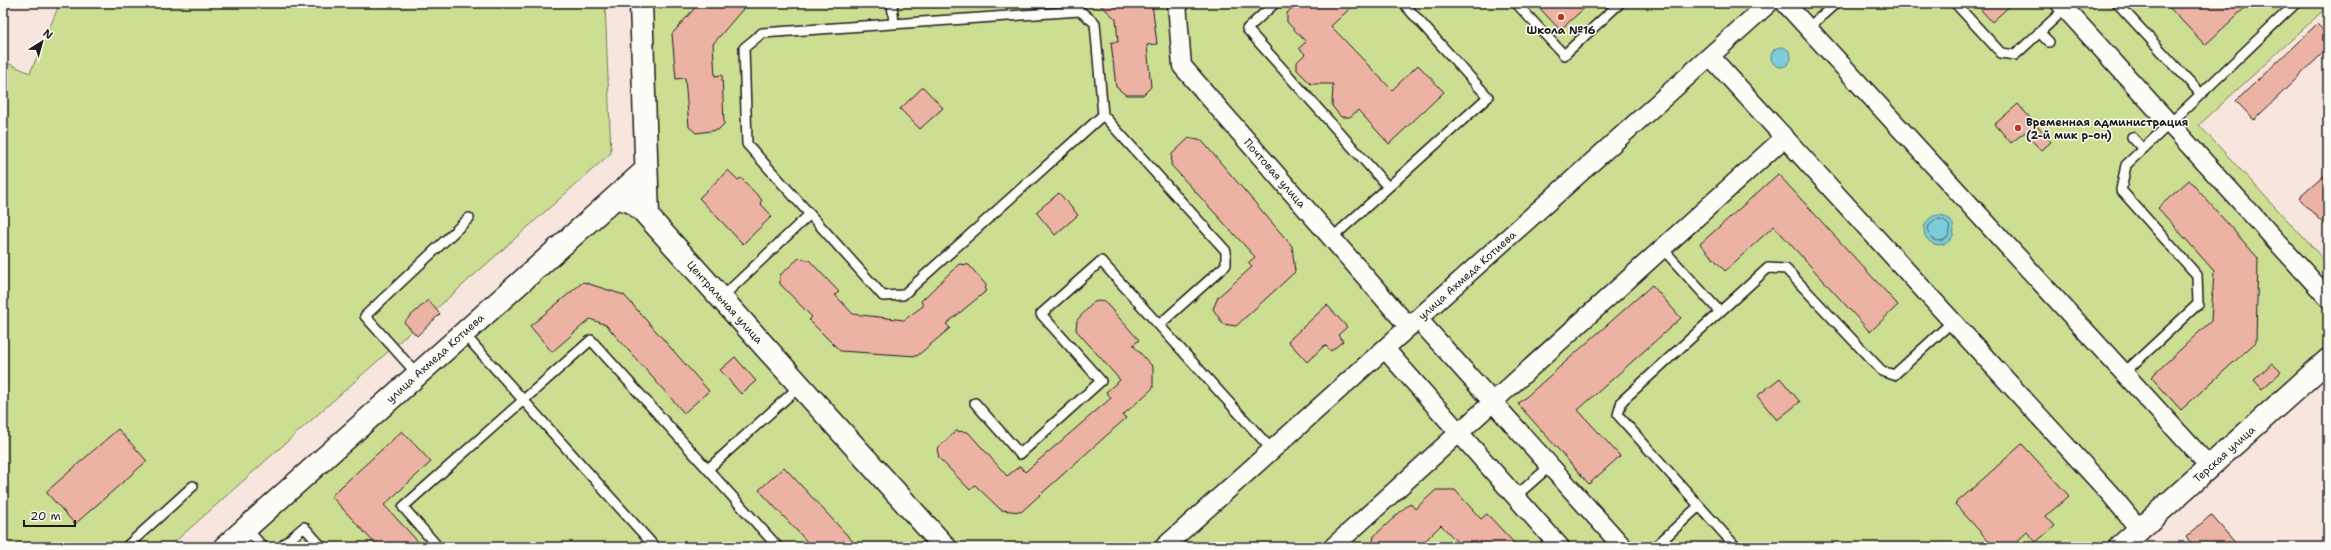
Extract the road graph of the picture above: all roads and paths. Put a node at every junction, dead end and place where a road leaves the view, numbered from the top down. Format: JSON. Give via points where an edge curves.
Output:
{"nodes":[{"id":1,"x":641,"y":3,"type":"edge"},
{"id":2,"x":892,"y":3,"type":"edge"},
{"id":3,"x":1177,"y":3,"type":"edge"},
{"id":4,"x":1276,"y":3,"type":"edge"},
{"id":5,"x":1402,"y":3,"type":"edge"},
{"id":6,"x":1516,"y":3,"type":"edge"},
{"id":7,"x":1620,"y":3,"type":"edge"},
{"id":8,"x":1769,"y":3,"type":"edge"},
{"id":9,"x":1785,"y":3,"type":"edge"},
{"id":10,"x":1836,"y":3,"type":"edge"},
{"id":11,"x":1955,"y":3,"type":"edge"},
{"id":12,"x":2117,"y":3,"type":"edge"},
{"id":13,"x":2296,"y":3,"type":"edge"},
{"id":14,"x":2065,"y":5,"type":"edge"},
{"id":15,"x":894,"y":24,"type":"junction"},
{"id":16,"x":1808,"y":28,"type":"junction"},
{"id":17,"x":2039,"y":32,"type":"junction"},
{"id":18,"x":2049,"y":42,"type":"dead end"},
{"id":19,"x":1710,"y":56,"type":"junction"},
{"id":20,"x":2201,"y":94,"type":"junction"},
{"id":21,"x":1103,"y":116,"type":"junction"},
{"id":22,"x":2170,"y":124,"type":"junction"},
{"id":23,"x":1785,"y":137,"type":"junction"},
{"id":24,"x":2132,"y":137,"type":"dead end"},
{"id":25,"x":2143,"y":149,"type":"junction"},
{"id":26,"x":646,"y":170,"type":"junction"},
{"id":27,"x":1388,"y":188,"type":"junction"},
{"id":28,"x":616,"y":197,"type":"junction"},
{"id":29,"x":810,"y":214,"type":"junction"},
{"id":30,"x":648,"y":216,"type":"junction"},
{"id":31,"x":469,"y":218,"type":"dead end"},
{"id":32,"x":1332,"y":238,"type":"junction"},
{"id":33,"x":1662,"y":248,"type":"junction"},
{"id":34,"x":721,"y":298,"type":"junction"},
{"id":35,"x":2328,"y":298,"type":"edge"},
{"id":36,"x":1720,"y":312,"type":"junction"},
{"id":37,"x":1952,"y":322,"type":"junction"},
{"id":38,"x":1413,"y":323,"type":"junction"},
{"id":39,"x":1160,"y":325,"type":"junction"},
{"id":40,"x":463,"y":332,"type":"junction"},
{"id":41,"x":1385,"y":349,"type":"junction"},
{"id":42,"x":2328,"y":360,"type":"edge"},
{"id":43,"x":2124,"y":373,"type":"junction"},
{"id":44,"x":417,"y":374,"type":"junction"},
{"id":45,"x":800,"y":386,"type":"junction"},
{"id":46,"x":523,"y":400,"type":"junction"},
{"id":47,"x":1493,"y":401,"type":"junction"},
{"id":48,"x":975,"y":403,"type":"dead end"},
{"id":49,"x":1459,"y":432,"type":"junction"},
{"id":50,"x":1272,"y":450,"type":"junction"},
{"id":51,"x":1550,"y":466,"type":"junction"},
{"id":52,"x":2210,"y":466,"type":"junction"},
{"id":53,"x":708,"y":469,"type":"junction"},
{"id":54,"x":193,"y":486,"type":"dead end"},
{"id":55,"x":1516,"y":496,"type":"junction"},
{"id":56,"x":1699,"y":506,"type":"junction"},
{"id":57,"x":246,"y":528,"type":"junction"},
{"id":58,"x":2140,"y":530,"type":"junction"},
{"id":59,"x":126,"y":547,"type":"edge"},
{"id":60,"x":225,"y":547,"type":"edge"},
{"id":61,"x":263,"y":547,"type":"edge"},
{"id":62,"x":281,"y":547,"type":"edge"},
{"id":63,"x":322,"y":547,"type":"edge"},
{"id":64,"x":438,"y":547,"type":"edge"},
{"id":65,"x":655,"y":547,"type":"edge"},
{"id":66,"x":778,"y":547,"type":"edge"},
{"id":67,"x":945,"y":547,"type":"edge"},
{"id":68,"x":1164,"y":547,"type":"edge"},
{"id":69,"x":1333,"y":547,"type":"edge"},
{"id":70,"x":1560,"y":547,"type":"edge"},
{"id":71,"x":1623,"y":547,"type":"edge"},
{"id":72,"x":1655,"y":547,"type":"edge"},
{"id":73,"x":1736,"y":547,"type":"edge"},
{"id":74,"x":2120,"y":547,"type":"edge"}],
"edges":[{"from":1,"to":26,"type":"street"},
{"from":2,"to":15,"type":"lane"},
{"from":3,"to":32,"type":"street","name":"Почтовая улица","via":[[1182,66]]},
{"from":4,"to":27,"type":"lane","via":[[1247,29]]},
{"from":5,"to":27,"type":"lane","via":[[1488,97]]},
{"from":6,"to":7,"type":"lane","via":[[1564,55]]},
{"from":8,"to":19,"type":"street","name":"улица Ахмеда Котиева"},
{"from":9,"to":16,"type":"street"},
{"from":10,"to":16,"type":"lane"},
{"from":11,"to":17,"type":"lane","via":[[2001,53],[2015,54]]},
{"from":12,"to":20,"type":"lane"},
{"from":13,"to":20,"type":"lane"},
{"from":14,"to":17,"type":"lane"},
{"from":14,"to":22,"type":"street"},
{"from":15,"to":21,"type":"lane","via":[[1080,11],[1096,23]]},
{"from":15,"to":29,"type":"lane","via":[[762,33],[744,48],[747,144]]},
{"from":16,"to":43,"type":"street"},
{"from":17,"to":18,"type":"lane"},
{"from":19,"to":23,"type":"street"},
{"from":19,"to":38,"type":"street","name":"улица Ахмеда Котиева"},
{"from":20,"to":22,"type":"lane"},
{"from":21,"to":29,"type":"lane","via":[[904,295],[883,296]]},
{"from":21,"to":39,"type":"lane","via":[[1226,251],[1226,265]]},
{"from":22,"to":25,"type":"lane"},
{"from":22,"to":35,"type":"street"},
{"from":23,"to":33,"type":"street"},
{"from":23,"to":37,"type":"street"},
{"from":24,"to":25,"type":"lane"},
{"from":25,"to":43,"type":"lane","via":[[2126,165],[2121,190],[2197,275],[2198,304]]},
{"from":26,"to":28,"type":"street","name":"улица Ахмеда Котиева"},
{"from":26,"to":30,"type":"street"},
{"from":27,"to":32,"type":"lane"},
{"from":28,"to":30,"type":"street","name":"Центральная улица","via":[[635,204]]},
{"from":28,"to":40,"type":"street","name":"улица Ахмеда Котиева"},
{"from":29,"to":34,"type":"lane"},
{"from":30,"to":34,"type":"street","name":"Центральная улица"},
{"from":31,"to":44,"type":"lane","via":[[365,316]]},
{"from":32,"to":38,"type":"street","name":"Почтовая улица"},
{"from":33,"to":36,"type":"lane"},
{"from":33,"to":47,"type":"street"},
{"from":34,"to":45,"type":"street","name":"Центральная улица"},
{"from":36,"to":37,"type":"lane","via":[[1768,268],[1786,269],[1882,371],[1894,375]]},
{"from":36,"to":56,"type":"lane","via":[[1622,401],[1618,415]]},
{"from":37,"to":58,"type":"street","via":[[2112,496]]},
{"from":38,"to":41,"type":"street","name":"улица Ахмеда Котиева"},
{"from":38,"to":47,"type":"street","name":"Почтовая улица"},
{"from":39,"to":48,"type":"lane","via":[[1101,261],[1041,314],[1101,381],[1020,454]]},
{"from":39,"to":50,"type":"lane"},
{"from":40,"to":44,"type":"street","name":"улица Ахмеда Котиева"},
{"from":40,"to":46,"type":"lane"},
{"from":41,"to":49,"type":"street"},
{"from":41,"to":50,"type":"street","name":"улица Ахмеда Котиева"},
{"from":42,"to":52,"type":"street","name":"Терская улица"},
{"from":43,"to":52,"type":"street"},
{"from":44,"to":57,"type":"street","name":"улица Ахмеда Котиева"},
{"from":45,"to":53,"type":"lane"},
{"from":45,"to":67,"type":"street","name":"Центральная улица"},
{"from":46,"to":53,"type":"lane","via":[[591,340]]},
{"from":46,"to":64,"type":"lane","via":[[403,507]]},
{"from":46,"to":65,"type":"lane"},
{"from":47,"to":49,"type":"street"},
{"from":47,"to":51,"type":"street","name":"Почтовая улица"},
{"from":49,"to":55,"type":"street"},
{"from":49,"to":69,"type":"street"},
{"from":50,"to":68,"type":"street","name":"улица Ахмеда Котиева"},
{"from":51,"to":55,"type":"lane"},
{"from":51,"to":71,"type":"street","name":"Почтовая улица"},
{"from":52,"to":58,"type":"street","name":"Терская улица"},
{"from":53,"to":66,"type":"lane"},
{"from":54,"to":59,"type":"lane"},
{"from":55,"to":70,"type":"street"},
{"from":56,"to":72,"type":"lane"},
{"from":56,"to":73,"type":"lane"},
{"from":57,"to":60,"type":"street","name":"улица Ахмеда Котиева"},
{"from":57,"to":61,"type":"lane"},
{"from":58,"to":74,"type":"street","name":"Терская улица"},
{"from":62,"to":63,"type":"lane","via":[[304,527]]}]}
